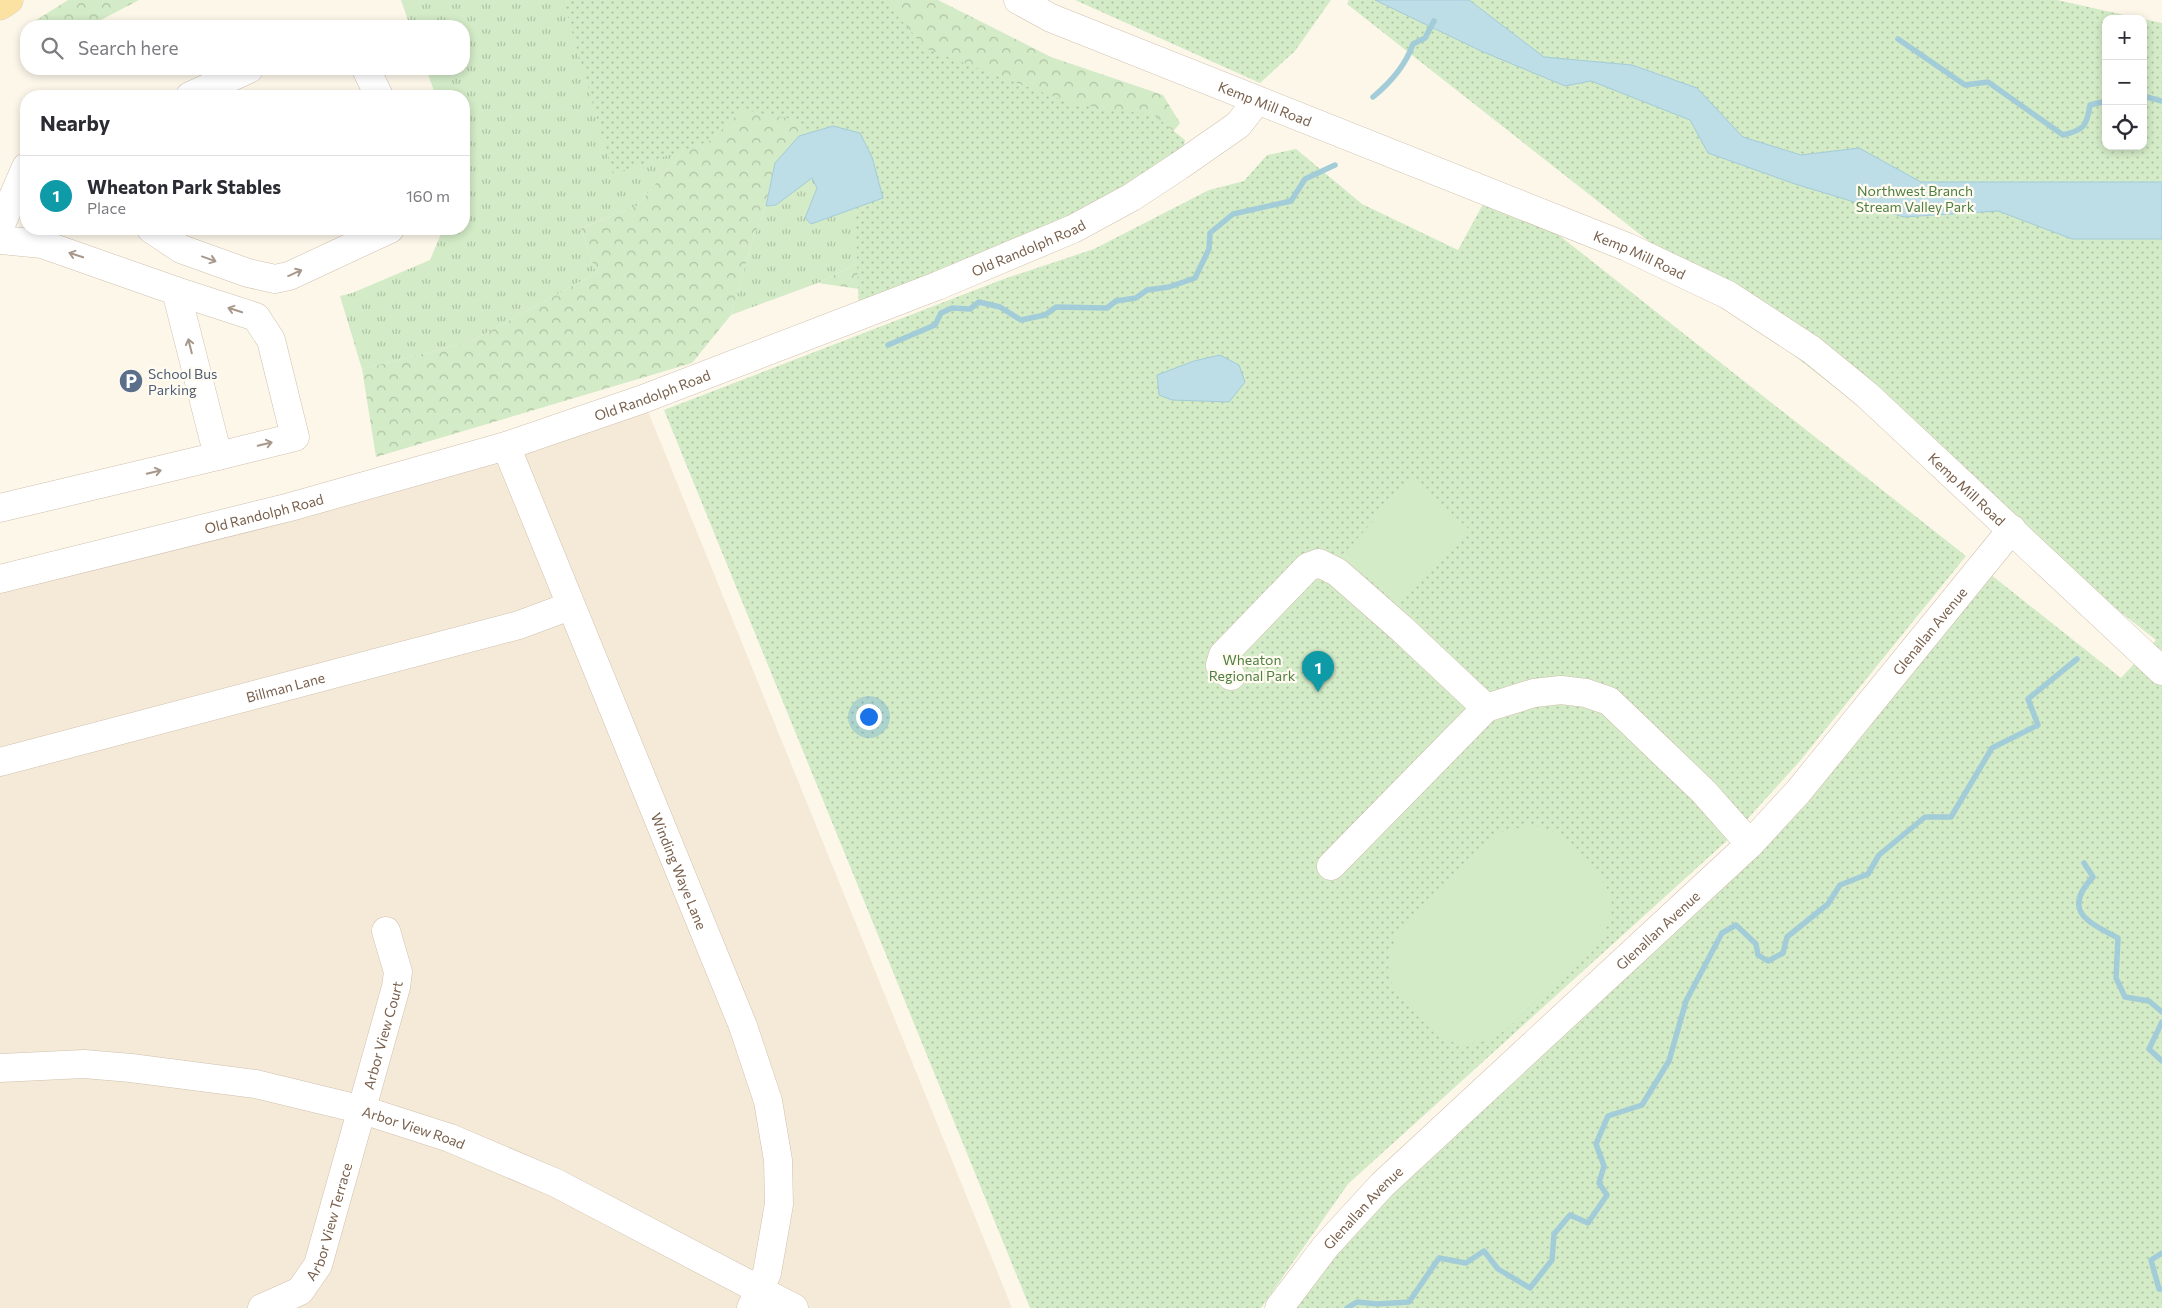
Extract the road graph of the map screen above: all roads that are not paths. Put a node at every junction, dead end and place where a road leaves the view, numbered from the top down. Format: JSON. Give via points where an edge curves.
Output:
{"nodes":[{"id":1,"x":9,"y":0,"type":"edge"},
{"id":2,"x":1018,"y":0,"type":"edge"},
{"id":3,"x":0,"y":6,"type":"edge"},
{"id":4,"x":236,"y":75,"type":"edge"},
{"id":5,"x":369,"y":75,"type":"edge"},
{"id":6,"x":203,"y":90,"type":"edge"},
{"id":7,"x":376,"y":90,"type":"edge"},
{"id":8,"x":1256,"y":102,"type":"junction"},
{"id":9,"x":20,"y":182,"type":"edge"},
{"id":10,"x":0,"y":227,"type":"edge"},
{"id":11,"x":160,"y":235,"type":"edge"},
{"id":12,"x":377,"y":235,"type":"edge"},
{"id":13,"x":0,"y":240,"type":"edge"},
{"id":14,"x":181,"y":249,"type":"junction"},
{"id":15,"x":170,"y":288,"type":"junction"},
{"id":16,"x":506,"y":446,"type":"junction"},
{"id":17,"x":218,"y":456,"type":"junction"},
{"id":18,"x":0,"y":508,"type":"edge"},
{"id":19,"x":2012,"y":529,"type":"junction"},
{"id":20,"x":0,"y":579,"type":"edge"},
{"id":21,"x":570,"y":606,"type":"junction"},
{"id":22,"x":2162,"y":671,"type":"edge"},
{"id":23,"x":1231,"y":676,"type":"dead end"},
{"id":24,"x":1486,"y":708,"type":"junction"},
{"id":25,"x":0,"y":762,"type":"edge"},
{"id":26,"x":1750,"y":844,"type":"junction"},
{"id":27,"x":1331,"y":866,"type":"dead end"},
{"id":28,"x":386,"y":930,"type":"dead end"},
{"id":29,"x":0,"y":1068,"type":"edge"},
{"id":30,"x":362,"y":1110,"type":"junction"},
{"id":31,"x":756,"y":1299,"type":"edge"},
{"id":32,"x":262,"y":1308,"type":"edge"},
{"id":33,"x":794,"y":1308,"type":"edge"},
{"id":34,"x":1279,"y":1308,"type":"edge"}],
"edges":[{"from":1,"to":3,"type":"main road"},
{"from":2,"to":8,"type":"street","name":"Kemp Mill Road","via":[[1050,18]]},
{"from":4,"to":6,"type":"street"},
{"from":5,"to":7,"type":"street"},
{"from":8,"to":16,"type":"street","name":"Old Randolph Road","via":[[1238,125],[1179,166],[1132,197],[1073,229],[937,286],[643,399]]},
{"from":8,"to":19,"type":"street","name":"Kemp Mill Road","via":[[1618,244],[1728,295],[1812,350]]},
{"from":9,"to":10,"type":"street"},
{"from":11,"to":14,"type":"street"},
{"from":14,"to":12,"type":"street","one_way":true,"via":[[275,279],[289,276]]},
{"from":15,"to":13,"type":"street","one_way":true,"via":[[42,244]]},
{"from":14,"to":15,"type":"street"},
{"from":17,"to":15,"type":"street","one_way":true},
{"from":17,"to":15,"type":"street","one_way":true,"via":[[295,437],[271,340],[256,317]]},
{"from":16,"to":20,"type":"street","name":"Old Randolph Road","via":[[290,507]]},
{"from":16,"to":21,"type":"street","name":"Winding Waye Lane"},
{"from":18,"to":17,"type":"street","one_way":true},
{"from":19,"to":22,"type":"street","name":"Kemp Mill Road"},
{"from":19,"to":26,"type":"street","name":"Glenallan Avenue","via":[[1798,792]]},
{"from":21,"to":25,"type":"street","name":"Billman Lane","via":[[500,630]]},
{"from":21,"to":31,"type":"street","name":"Winding Waye Lane","via":[[743,1026],[768,1101],[778,1160],[779,1204],[767,1273]]},
{"from":23,"to":24,"type":"street","via":[[1220,664],[1223,655],[1308,567],[1319,563],[1337,572]]},
{"from":24,"to":26,"type":"street","via":[[1561,690],[1586,692],[1609,701],[1704,792]]},
{"from":24,"to":27,"type":"street"},
{"from":26,"to":34,"type":"street","name":"Glenallan Avenue","via":[[1382,1185],[1326,1246]]},
{"from":28,"to":30,"type":"street","name":"Arbor View Court","via":[[398,972]]},
{"from":29,"to":30,"type":"street","name":"Arbor View Road","via":[[84,1064],[131,1068],[256,1084]]},
{"from":30,"to":31,"type":"street","name":"Arbor View Road","via":[[450,1138],[556,1183]]},
{"from":30,"to":32,"type":"street","name":"Arbor View Terrace","via":[[318,1265],[300,1291]]},
{"from":31,"to":33,"type":"street","name":"Arbor View Road"}]}
